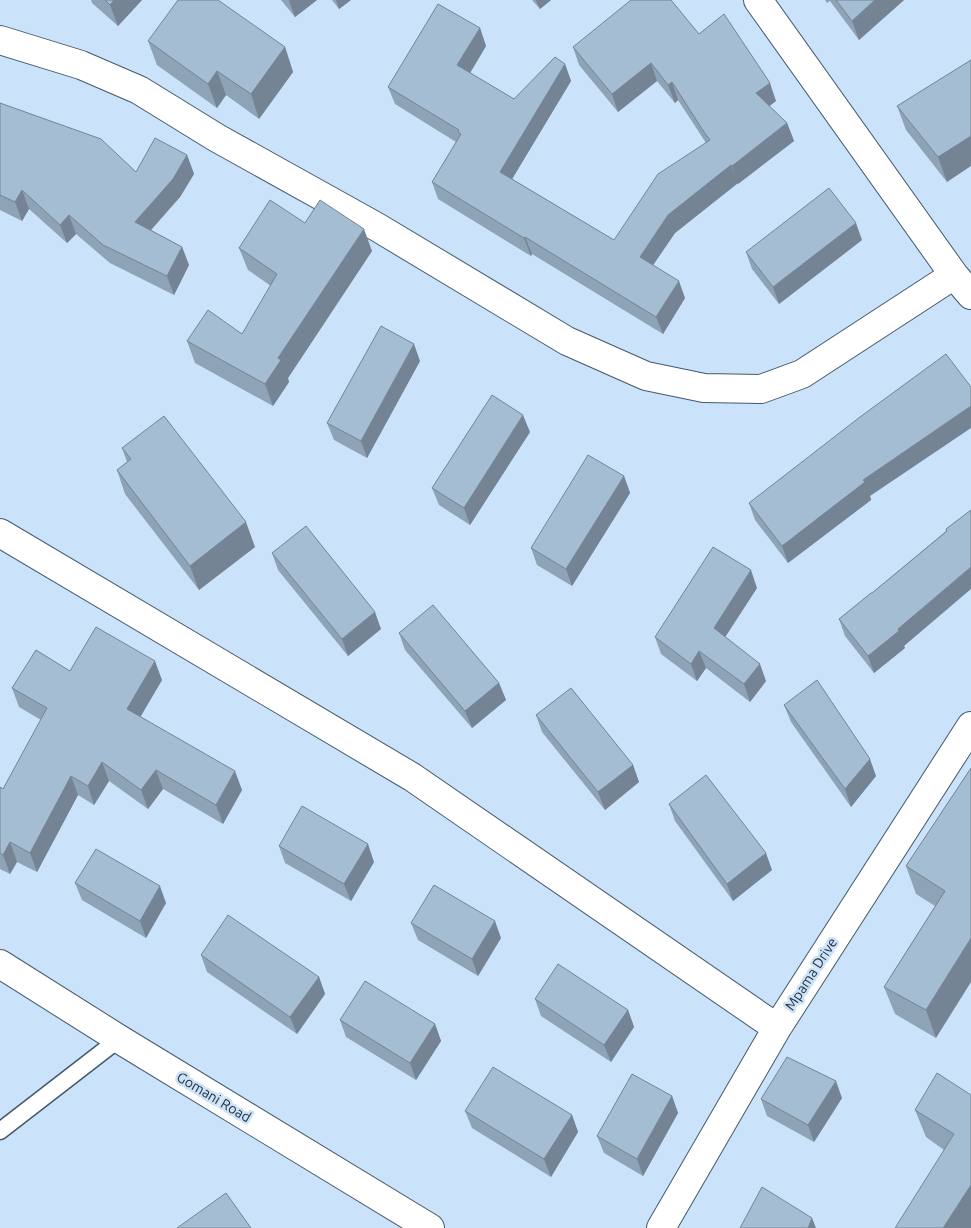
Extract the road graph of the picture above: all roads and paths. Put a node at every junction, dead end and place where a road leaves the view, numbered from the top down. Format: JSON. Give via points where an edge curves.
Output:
{"nodes":[{"id":1,"x":758,"y":0,"type":"edge"},
{"id":2,"x":0,"y":40,"type":"edge"},
{"id":3,"x":963,"y":285,"type":"edge"},
{"id":4,"x":0,"y":533,"type":"edge"},
{"id":5,"x":971,"y":726,"type":"edge"},
{"id":6,"x":0,"y":964,"type":"edge"},
{"id":7,"x":777,"y":1028,"type":"junction"},
{"id":8,"x":119,"y":1039,"type":"junction"},
{"id":9,"x":0,"y":1131,"type":"edge"},
{"id":10,"x":430,"y":1228,"type":"edge"},
{"id":11,"x":661,"y":1228,"type":"edge"}],
"edges":[{"from":1,"to":3,"type":"street"},
{"from":2,"to":3,"type":"street","via":[[81,65],[139,90],[567,341],[646,376],[704,388],[762,389],[802,374]]},
{"from":4,"to":7,"type":"street","via":[[412,777]]},
{"from":5,"to":7,"type":"street","name":"Mpama Drive"},
{"from":6,"to":8,"type":"street","name":"Gomani Road"},
{"from":7,"to":11,"type":"street","name":"Mpama Drive"},
{"from":8,"to":9,"type":"lane"},
{"from":8,"to":10,"type":"street","name":"Gomani Road"}]}
